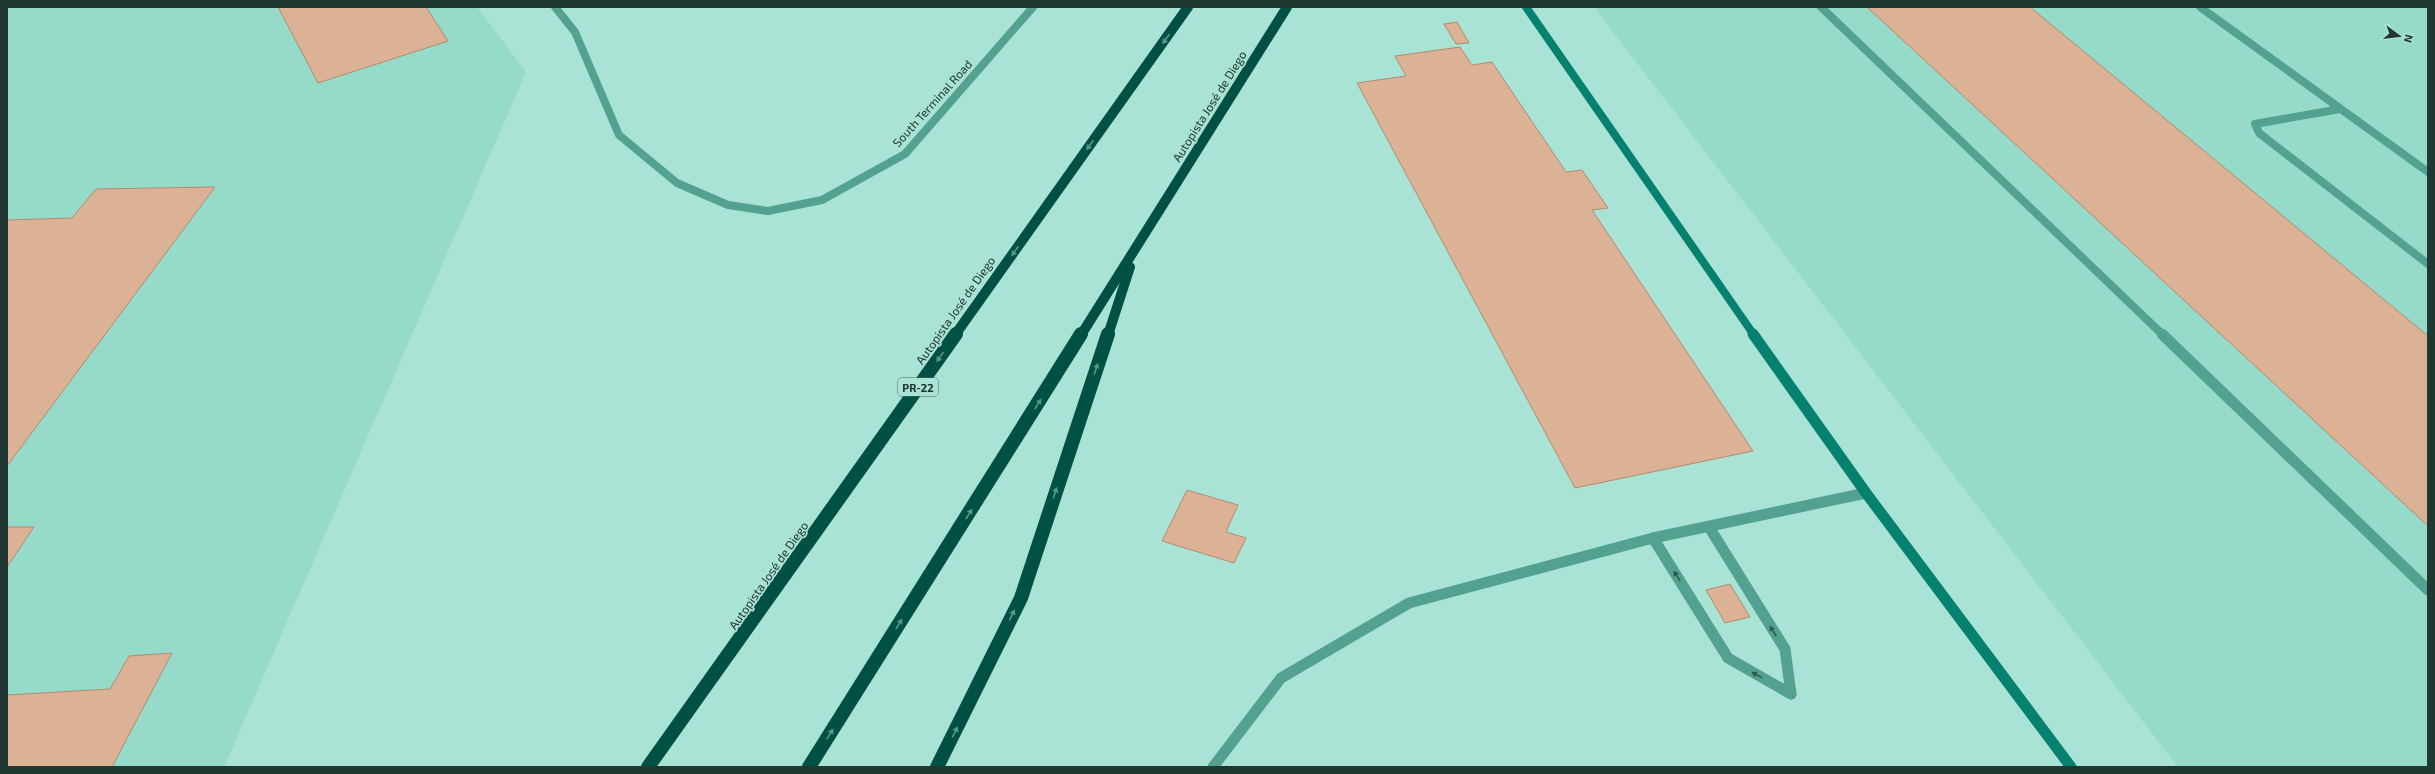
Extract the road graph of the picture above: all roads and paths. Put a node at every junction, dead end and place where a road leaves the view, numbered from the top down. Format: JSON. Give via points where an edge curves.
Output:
{"nodes":[{"id":1,"x":555,"y":7,"type":"edge"},
{"id":2,"x":1033,"y":7,"type":"edge"},
{"id":3,"x":1188,"y":7,"type":"edge"},
{"id":4,"x":1287,"y":7,"type":"edge"},
{"id":5,"x":1526,"y":7,"type":"edge"},
{"id":6,"x":1821,"y":7,"type":"edge"},
{"id":7,"x":2200,"y":7,"type":"edge"},
{"id":8,"x":2340,"y":109,"type":"junction"},
{"id":9,"x":2428,"y":172,"type":"edge"},
{"id":10,"x":1136,"y":250,"type":"junction"},
{"id":11,"x":2428,"y":264,"type":"edge"},
{"id":12,"x":1866,"y":493,"type":"junction"},
{"id":13,"x":1709,"y":527,"type":"junction"},
{"id":14,"x":1653,"y":538,"type":"junction"},
{"id":15,"x":2428,"y":590,"type":"edge"},
{"id":16,"x":648,"y":767,"type":"edge"},
{"id":17,"x":809,"y":767,"type":"edge"},
{"id":18,"x":937,"y":767,"type":"edge"},
{"id":19,"x":1213,"y":767,"type":"edge"},
{"id":20,"x":2071,"y":767,"type":"edge"}],
"edges":[{"from":1,"to":2,"type":"street","name":"South Terminal Road","via":[[575,32],[618,135],[677,183],[728,205],[768,211],[822,200],[905,154]]},
{"from":3,"to":16,"type":"highway","name":"Autopista José de Diego","number":"PR-22","one_way":true},
{"from":4,"to":10,"type":"highway","name":"Autopista José de Diego"},
{"from":5,"to":12,"type":"street"},
{"from":6,"to":15,"type":"street"},
{"from":7,"to":8,"type":"street"},
{"from":8,"to":9,"type":"street"},
{"from":8,"to":11,"type":"street","via":[[2255,124],[2259,133]]},
{"from":17,"to":10,"type":"highway","name":"Autopista José de Diego","one_way":true},
{"from":18,"to":10,"type":"highway","one_way":true,"via":[[1021,598]]},
{"from":12,"to":13,"type":"street"},
{"from":12,"to":20,"type":"street"},
{"from":13,"to":14,"type":"street"},
{"from":13,"to":14,"type":"street","via":[[1785,649],[1790,694],[1728,658]]},
{"from":14,"to":19,"type":"street","via":[[1409,603],[1281,678]]}]}
